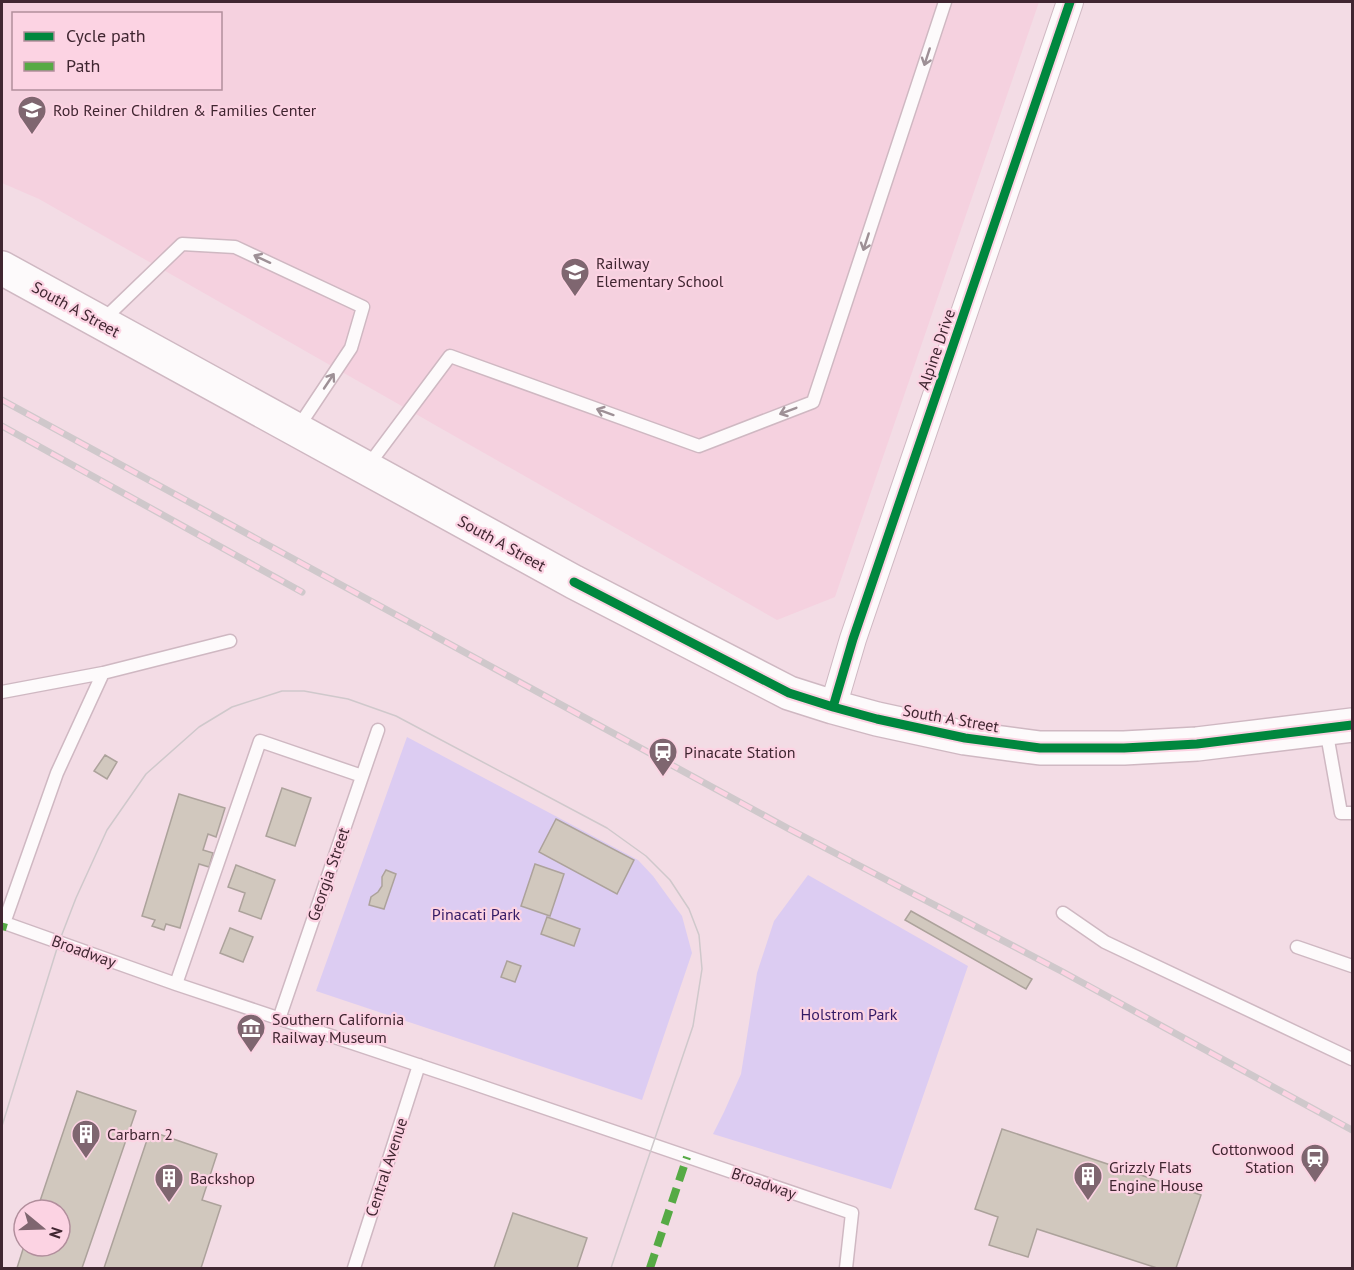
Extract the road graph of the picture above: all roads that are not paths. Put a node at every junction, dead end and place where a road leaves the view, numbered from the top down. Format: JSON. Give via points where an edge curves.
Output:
{"nodes":[{"id":1,"x":945,"y":2,"type":"edge"},
{"id":2,"x":1070,"y":2,"type":"edge"},
{"id":3,"x":2,"y":268,"type":"edge"},
{"id":4,"x":100,"y":323,"type":"junction"},
{"id":5,"x":296,"y":430,"type":"junction"},
{"id":6,"x":366,"y":468,"type":"junction"},
{"id":7,"x":230,"y":641,"type":"dead end"},
{"id":8,"x":103,"y":673,"type":"junction"},
{"id":9,"x":2,"y":692,"type":"edge"},
{"id":10,"x":833,"y":707,"type":"junction"},
{"id":11,"x":1339,"y":727,"type":"edge"},
{"id":12,"x":378,"y":730,"type":"dead end"},
{"id":13,"x":362,"y":776,"type":"junction"},
{"id":14,"x":1353,"y":813,"type":"edge"},
{"id":15,"x":1063,"y":913,"type":"dead end"},
{"id":16,"x":3,"y":922,"type":"edge"},
{"id":17,"x":1297,"y":947,"type":"dead end"},
{"id":18,"x":1353,"y":966,"type":"edge"},
{"id":19,"x":171,"y":982,"type":"junction"},
{"id":20,"x":279,"y":1019,"type":"junction"},
{"id":21,"x":1353,"y":1059,"type":"edge"},
{"id":22,"x":419,"y":1065,"type":"junction"},
{"id":23,"x":354,"y":1269,"type":"edge"},
{"id":24,"x":846,"y":1269,"type":"edge"}],
"edges":[{"from":1,"to":6,"type":"lane","one_way":true,"via":[[813,402],[699,446],[450,356]]},
{"from":2,"to":10,"type":"street","name":"Alpine Drive"},
{"from":3,"to":4,"type":"main road","name":"South A Street"},
{"from":4,"to":5,"type":"main road","name":"South A Street"},
{"from":5,"to":4,"type":"lane","one_way":true,"via":[[351,348],[363,307],[235,247],[182,244]]},
{"from":5,"to":6,"type":"main road","name":"South A Street"},
{"from":6,"to":10,"type":"main road","name":"South A Street","via":[[789,693]]},
{"from":7,"to":8,"type":"lane"},
{"from":8,"to":9,"type":"lane"},
{"from":8,"to":16,"type":"lane","via":[[57,773]]},
{"from":10,"to":11,"type":"main road","name":"South A Street","via":[[965,738],[1040,748],[1197,744]]},
{"from":11,"to":14,"type":"lane","via":[[1341,813]]},
{"from":12,"to":13,"type":"lane","name":"Georgia Street"},
{"from":13,"to":19,"type":"lane","via":[[260,741]]},
{"from":13,"to":20,"type":"lane","name":"Georgia Street"},
{"from":15,"to":21,"type":"lane","via":[[1105,942]]},
{"from":16,"to":19,"type":"lane","name":"Broadway"},
{"from":17,"to":18,"type":"lane"},
{"from":19,"to":20,"type":"lane","name":"Broadway"},
{"from":20,"to":22,"type":"lane","name":"Broadway"},
{"from":22,"to":23,"type":"lane","name":"Central Avenue"},
{"from":22,"to":24,"type":"lane","name":"Broadway","via":[[852,1213]]}]}
